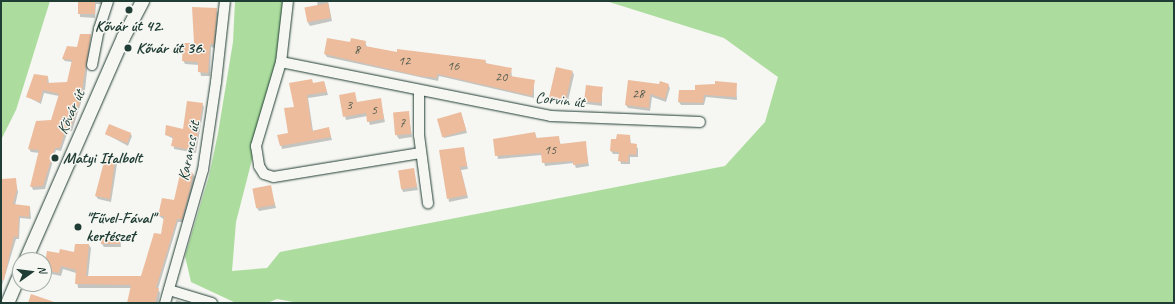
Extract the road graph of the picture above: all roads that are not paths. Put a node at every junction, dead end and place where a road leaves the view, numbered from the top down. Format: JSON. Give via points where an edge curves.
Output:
{"nodes":[{"id":1,"x":108,"y":1,"type":"edge"},
{"id":2,"x":142,"y":1,"type":"edge"},
{"id":3,"x":225,"y":1,"type":"edge"},
{"id":4,"x":288,"y":1,"type":"edge"},
{"id":5,"x":281,"y":62,"type":"junction"},
{"id":6,"x":92,"y":65,"type":"dead end"},
{"id":7,"x":419,"y":92,"type":"junction"},
{"id":8,"x":700,"y":122,"type":"dead end"},
{"id":9,"x":420,"y":153,"type":"junction"},
{"id":10,"x":428,"y":203,"type":"dead end"},
{"id":11,"x":29,"y":252,"type":"edge"},
{"id":12,"x":169,"y":290,"type":"junction"},
{"id":13,"x":12,"y":291,"type":"edge"},
{"id":14,"x":7,"y":303,"type":"edge"},
{"id":15,"x":165,"y":303,"type":"edge"},
{"id":16,"x":212,"y":303,"type":"edge"}],
"edges":[{"from":1,"to":6,"type":"street"},
{"from":2,"to":11,"type":"main road","name":"Kővár út","via":[[123,37]]},
{"from":3,"to":12,"type":"street","name":"Karancs út","via":[[203,170]]},
{"from":4,"to":5,"type":"street"},
{"from":5,"to":7,"type":"street","name":"Corvin út"},
{"from":5,"to":9,"type":"street","via":[[256,146],[259,166],[266,176],[276,177]]},
{"from":7,"to":8,"type":"street","name":"Corvin út","via":[[551,116]]},
{"from":7,"to":9,"type":"street"},
{"from":9,"to":10,"type":"street"},
{"from":12,"to":15,"type":"street","name":"Karancs út"},
{"from":12,"to":16,"type":"street"},
{"from":13,"to":14,"type":"main road"}]}
